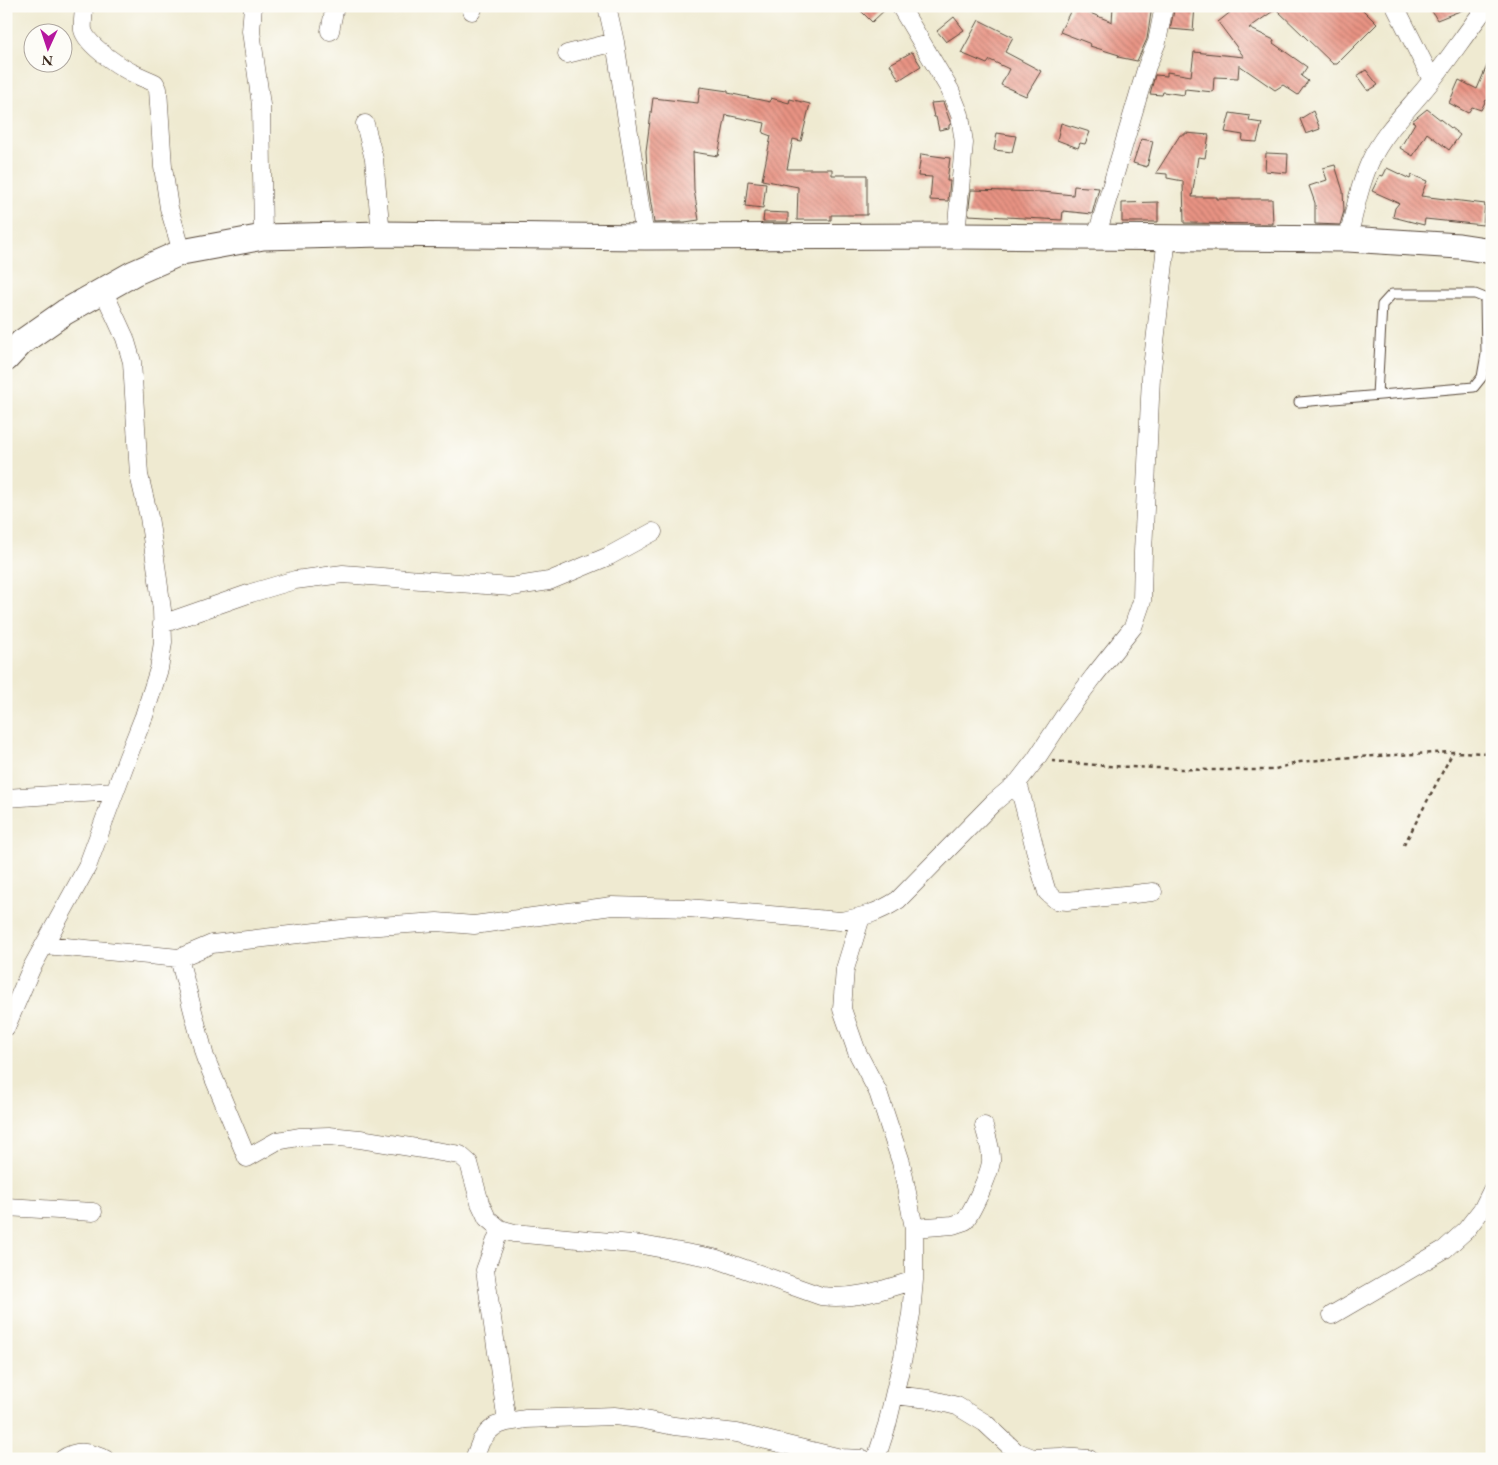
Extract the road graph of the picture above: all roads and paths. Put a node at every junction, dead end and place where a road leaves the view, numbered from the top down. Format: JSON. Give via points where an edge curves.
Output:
{"nodes":[{"id":1,"x":84,"y":6,"type":"edge"},
{"id":2,"x":253,"y":6,"type":"edge"},
{"id":3,"x":335,"y":6,"type":"edge"},
{"id":4,"x":607,"y":6,"type":"edge"},
{"id":5,"x":900,"y":6,"type":"edge"},
{"id":6,"x":1164,"y":6,"type":"edge"},
{"id":7,"x":1394,"y":6,"type":"edge"},
{"id":8,"x":1487,"y":6,"type":"edge"},
{"id":9,"x":330,"y":31,"type":"dead end"},
{"id":10,"x":615,"y":42,"type":"junction"},
{"id":11,"x":567,"y":54,"type":"dead end"},
{"id":12,"x":1432,"y":80,"type":"junction"},
{"id":13,"x":366,"y":124,"type":"dead end"},
{"id":14,"x":381,"y":234,"type":"junction"},
{"id":15,"x":956,"y":236,"type":"junction"},
{"id":16,"x":263,"y":237,"type":"junction"},
{"id":17,"x":645,"y":237,"type":"junction"},
{"id":18,"x":1096,"y":238,"type":"junction"},
{"id":19,"x":1167,"y":238,"type":"junction"},
{"id":20,"x":1348,"y":239,"type":"junction"},
{"id":21,"x":1492,"y":251,"type":"edge"},
{"id":22,"x":182,"y":252,"type":"junction"},
{"id":23,"x":103,"y":290,"type":"junction"},
{"id":24,"x":1489,"y":354,"type":"edge"},
{"id":25,"x":6,"y":359,"type":"edge"},
{"id":26,"x":1377,"y":395,"type":"junction"},
{"id":27,"x":1299,"y":402,"type":"dead end"},
{"id":28,"x":653,"y":532,"type":"dead end"},
{"id":29,"x":162,"y":624,"type":"junction"},
{"id":30,"x":1453,"y":752,"type":"junction"},
{"id":31,"x":1492,"y":753,"type":"edge"},
{"id":32,"x":1036,"y":760,"type":"junction"},
{"id":33,"x":1018,"y":782,"type":"junction"},
{"id":34,"x":115,"y":791,"type":"junction"},
{"id":35,"x":6,"y":798,"type":"edge"},
{"id":36,"x":1404,"y":845,"type":"dead end"},
{"id":37,"x":1153,"y":892,"type":"dead end"},
{"id":38,"x":862,"y":918,"type":"junction"},
{"id":39,"x":45,"y":945,"type":"junction"},
{"id":40,"x":179,"y":958,"type":"junction"},
{"id":41,"x":6,"y":1027,"type":"edge"},
{"id":42,"x":984,"y":1126,"type":"dead end"},
{"id":43,"x":1492,"y":1190,"type":"edge"},
{"id":44,"x":6,"y":1207,"type":"edge"},
{"id":45,"x":93,"y":1212,"type":"dead end"},
{"id":46,"x":914,"y":1228,"type":"junction"},
{"id":47,"x":500,"y":1229,"type":"junction"},
{"id":48,"x":914,"y":1280,"type":"junction"},
{"id":49,"x":1332,"y":1315,"type":"dead end"},
{"id":50,"x":894,"y":1396,"type":"junction"},
{"id":51,"x":507,"y":1422,"type":"junction"},
{"id":52,"x":63,"y":1459,"type":"edge"},
{"id":53,"x":105,"y":1459,"type":"edge"},
{"id":54,"x":474,"y":1459,"type":"edge"},
{"id":55,"x":862,"y":1459,"type":"edge"},
{"id":56,"x":876,"y":1459,"type":"edge"},
{"id":57,"x":1088,"y":1459,"type":"edge"}],
"edges":[{"from":1,"to":22,"type":"street","via":[[83,30],[92,43],[124,68],[155,83],[158,89],[169,208]]},
{"from":2,"to":16,"type":"street","via":[[251,31],[261,105]]},
{"from":3,"to":9,"type":"street"},
{"from":4,"to":10,"type":"street"},
{"from":5,"to":15,"type":"street","via":[[950,90],[960,115],[964,143]]},
{"from":6,"to":18,"type":"street","via":[[1157,42]]},
{"from":7,"to":12,"type":"street"},
{"from":8,"to":12,"type":"street"},
{"from":10,"to":11,"type":"street"},
{"from":10,"to":17,"type":"street"},
{"from":12,"to":20,"type":"street","via":[[1394,124],[1371,161],[1357,197]]},
{"from":13,"to":14,"type":"street","via":[[374,159]]},
{"from":14,"to":16,"type":"street"},
{"from":14,"to":17,"type":"street"},
{"from":15,"to":17,"type":"street"},
{"from":15,"to":18,"type":"street"},
{"from":16,"to":22,"type":"street"},
{"from":18,"to":19,"type":"street"},
{"from":19,"to":20,"type":"street"},
{"from":19,"to":32,"type":"street","via":[[1150,377],[1142,602],[1133,627],[1088,683]]},
{"from":20,"to":21,"type":"street"},
{"from":22,"to":23,"type":"street"},
{"from":23,"to":25,"type":"street","via":[[22,342]]},
{"from":23,"to":29,"type":"street","via":[[126,338],[132,362],[139,475],[149,517]]},
{"from":24,"to":26,"type":"lane","via":[[1482,377],[1474,387]]},
{"from":24,"to":26,"type":"lane","via":[[1485,298],[1475,294],[1392,294],[1382,305]]},
{"from":26,"to":27,"type":"lane"},
{"from":28,"to":29,"type":"street","via":[[609,556],[549,581],[511,587],[343,574],[294,580]]},
{"from":29,"to":34,"type":"street","via":[[159,669]]},
{"from":30,"to":31,"type":"path"},
{"from":30,"to":32,"type":"path","via":[[1338,758],[1300,762],[1272,770],[1107,766]]},
{"from":30,"to":36,"type":"path"},
{"from":32,"to":33,"type":"street"},
{"from":33,"to":37,"type":"street","via":[[1040,869],[1051,897],[1067,901]]},
{"from":33,"to":38,"type":"street","via":[[993,803],[898,900]]},
{"from":34,"to":35,"type":"street"},
{"from":34,"to":39,"type":"street","via":[[87,867]]},
{"from":38,"to":40,"type":"street","via":[[840,921],[688,908],[612,906],[474,925],[437,922],[212,944]]},
{"from":38,"to":46,"type":"street","via":[[845,969],[842,1009],[857,1052],[878,1092],[901,1162]]},
{"from":39,"to":40,"type":"street"},
{"from":39,"to":41,"type":"street"},
{"from":40,"to":47,"type":"street","via":[[205,1057],[247,1158],[277,1142],[309,1137],[360,1139],[460,1155],[469,1163],[487,1218]]},
{"from":42,"to":46,"type":"street","via":[[990,1162],[987,1177],[965,1221]]},
{"from":43,"to":49,"type":"street","via":[[1466,1230],[1445,1249]]},
{"from":44,"to":45,"type":"street"},
{"from":46,"to":48,"type":"street"},
{"from":47,"to":48,"type":"street","via":[[549,1238],[642,1245],[714,1258],[821,1296],[872,1294]]},
{"from":47,"to":51,"type":"street","via":[[485,1270]]},
{"from":48,"to":50,"type":"street","via":[[911,1314]]},
{"from":50,"to":56,"type":"street"},
{"from":50,"to":57,"type":"street","via":[[957,1406],[985,1423],[1015,1452],[1033,1458]]},
{"from":51,"to":54,"type":"street","via":[[488,1432]]},
{"from":51,"to":55,"type":"street","via":[[614,1416],[737,1432],[841,1458]]},
{"from":52,"to":53,"type":"street","via":[[82,1451]]}]}
